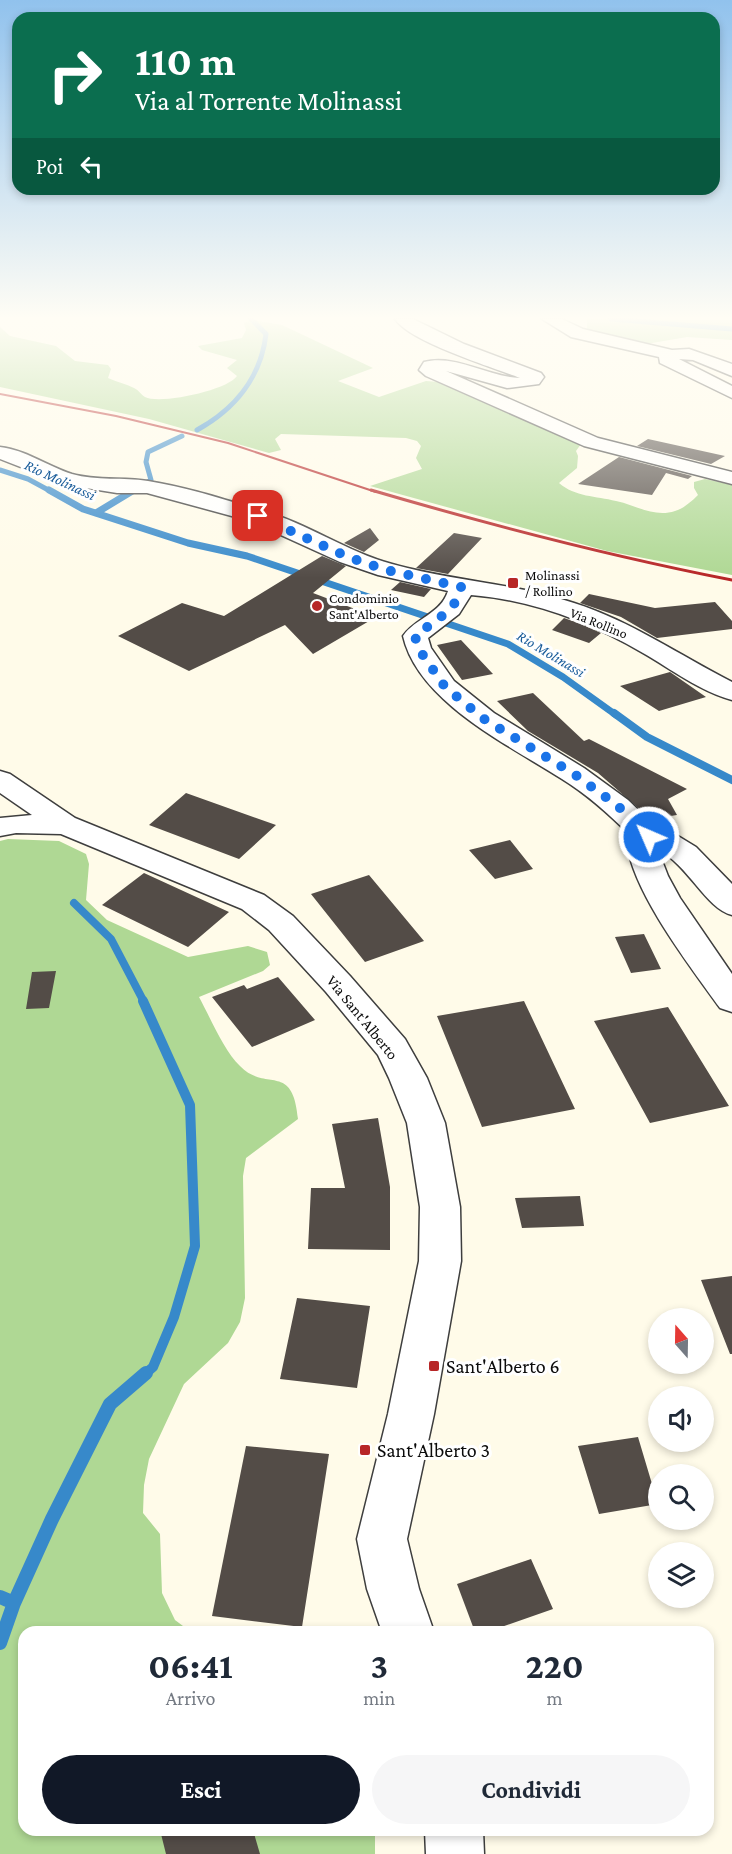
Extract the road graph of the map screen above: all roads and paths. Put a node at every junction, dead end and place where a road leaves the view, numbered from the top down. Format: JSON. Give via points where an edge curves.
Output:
{"nodes":[{"id":1,"x":508,"y":406,"type":"edge"},
{"id":2,"x":1,"y":447,"type":"edge"},
{"id":3,"x":732,"y":478,"type":"edge"},
{"id":4,"x":461,"y":590,"type":"junction"},
{"id":5,"x":732,"y":692,"type":"edge"},
{"id":6,"x":0,"y":780,"type":"edge"},
{"id":7,"x":66,"y":825,"type":"junction"},
{"id":8,"x":0,"y":827,"type":"edge"},
{"id":9,"x":649,"y":837,"type":"junction"},
{"id":10,"x":732,"y":905,"type":"edge"},
{"id":11,"x":732,"y":1000,"type":"edge"},
{"id":12,"x":406,"y":1626,"type":"edge"},
{"id":13,"x":454,"y":1836,"type":"edge"},
{"id":14,"x":455,"y":1854,"type":"edge"}],
"edges":[{"from":1,"to":3,"type":"street","via":[[591,442]]},
{"from":2,"to":4,"type":"street","name":"Via Rollino","via":[[68,480],[147,487],[258,516],[348,557]]},
{"from":4,"to":5,"type":"street","name":"Via Rollino","via":[[504,591],[591,618]]},
{"from":4,"to":9,"type":"street","via":[[445,613],[415,636],[418,648],[445,687],[484,719],[618,806]]},
{"from":6,"to":7,"type":"street"},
{"from":7,"to":8,"type":"street","name":"Via Sant'Alberto"},
{"from":7,"to":12,"type":"street","name":"Via Sant'Alberto","via":[[253,902],[281,924],[338,984],[392,1047],[408,1078],[426,1123],[435,1164],[440,1261],[382,1539]]},
{"from":9,"to":10,"type":"street","via":[[666,841],[699,866]]},
{"from":9,"to":11,"type":"street","via":[[641,849],[646,862],[694,945]]},
{"from":13,"to":14,"type":"street"}]}
